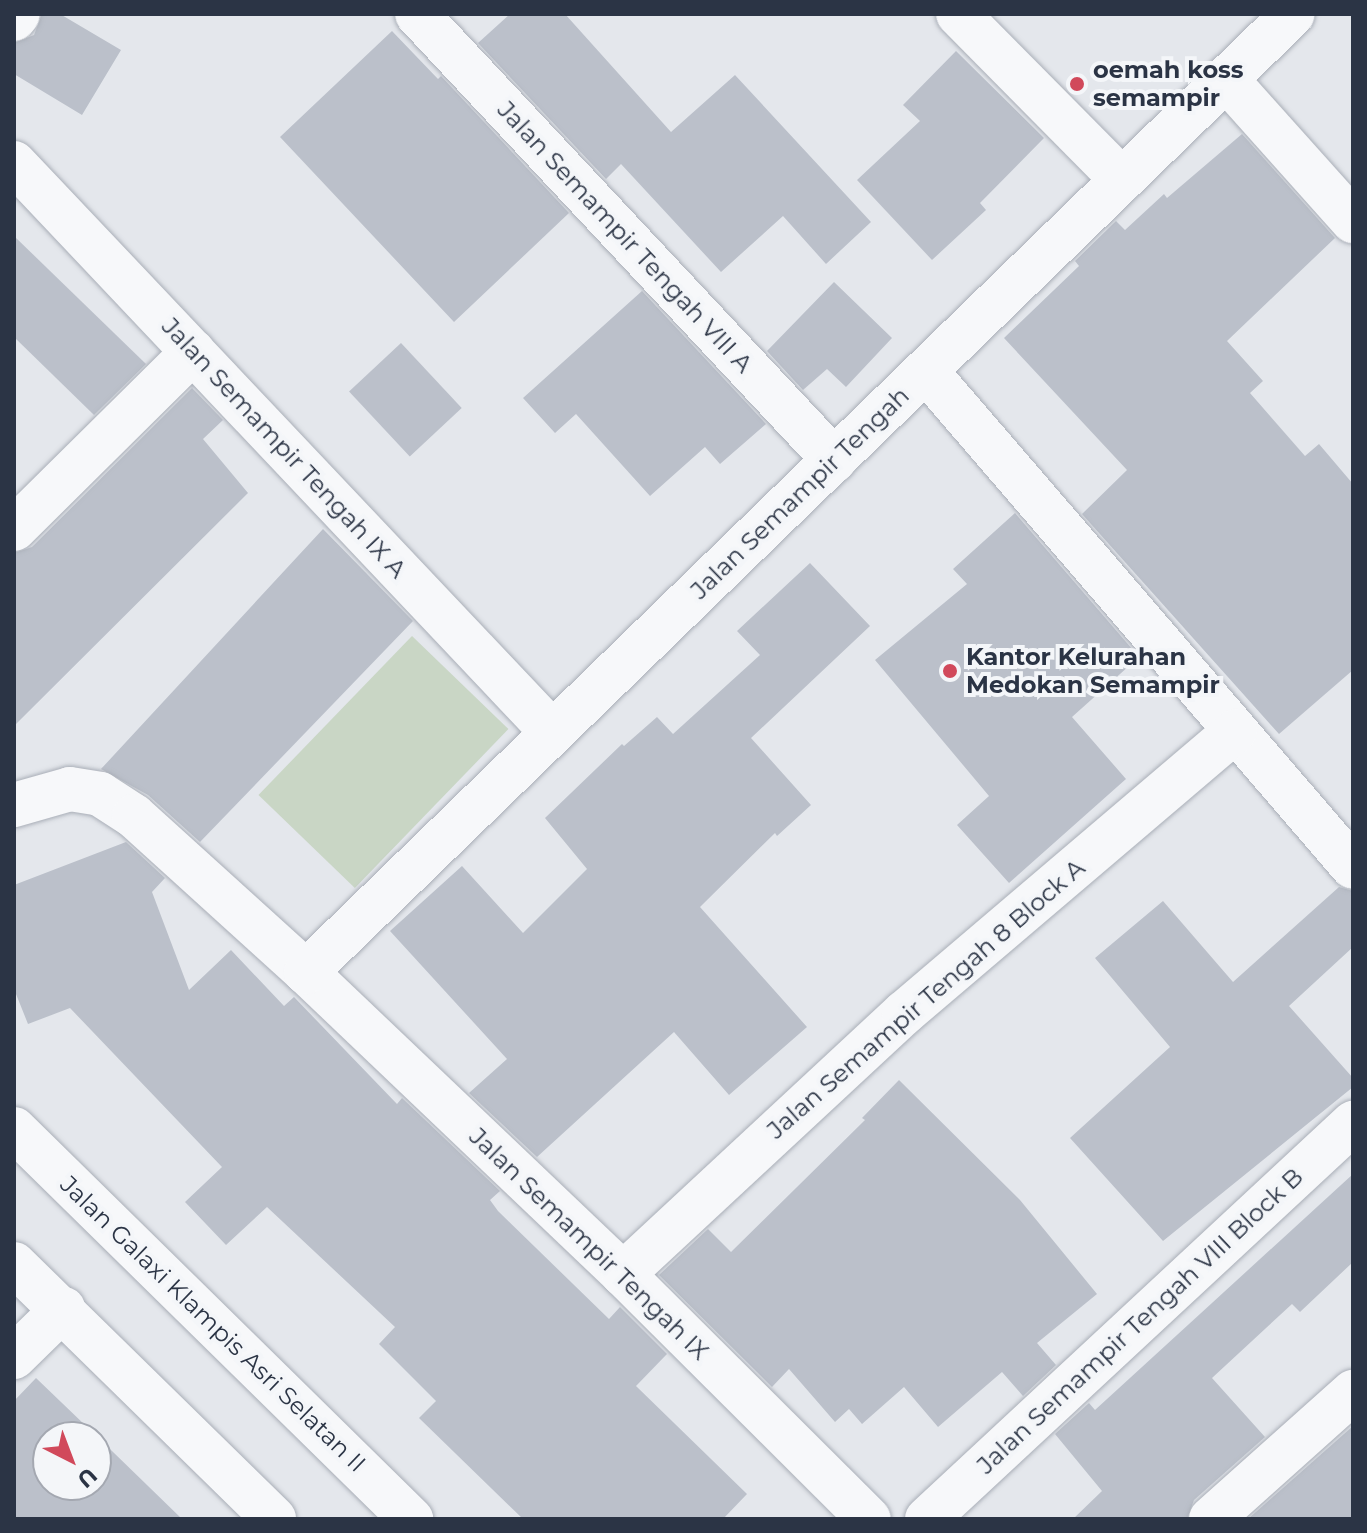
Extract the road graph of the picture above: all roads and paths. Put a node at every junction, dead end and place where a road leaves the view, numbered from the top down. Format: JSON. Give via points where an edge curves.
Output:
{"nodes":[{"id":1,"x":18,"y":14,"type":"edge"},
{"id":2,"x":417,"y":14,"type":"edge"},
{"id":3,"x":958,"y":14,"type":"edge"},
{"id":4,"x":1293,"y":14,"type":"edge"},
{"id":5,"x":14,"y":19,"type":"edge"},
{"id":6,"x":1226,"y":79,"type":"junction"},
{"id":7,"x":14,"y":163,"type":"edge"},
{"id":8,"x":1122,"y":180,"type":"junction"},
{"id":9,"x":1353,"y":221,"type":"edge"},
{"id":10,"x":193,"y":352,"type":"junction"},
{"id":11,"x":926,"y":371,"type":"junction"},
{"id":12,"x":834,"y":460,"type":"junction"},
{"id":13,"x":14,"y":529,"type":"edge"},
{"id":14,"x":1235,"y":731,"type":"junction"},
{"id":15,"x":553,"y":733,"type":"junction"},
{"id":16,"x":14,"y":805,"type":"edge"},
{"id":17,"x":1353,"y":867,"type":"edge"},
{"id":18,"x":306,"y":972,"type":"junction"},
{"id":19,"x":1353,"y":1123,"type":"edge"},
{"id":20,"x":14,"y":1129,"type":"edge"},
{"id":21,"x":14,"y":1264,"type":"edge"},
{"id":22,"x":623,"y":1274,"type":"junction"},
{"id":23,"x":63,"y":1309,"type":"junction"},
{"id":24,"x":14,"y":1357,"type":"edge"},
{"id":25,"x":1353,"y":1392,"type":"edge"},
{"id":26,"x":274,"y":1519,"type":"edge"},
{"id":27,"x":411,"y":1519,"type":"edge"},
{"id":28,"x":869,"y":1519,"type":"edge"},
{"id":29,"x":927,"y":1519,"type":"edge"},
{"id":30,"x":1211,"y":1519,"type":"edge"}],
"edges":[{"from":1,"to":5,"type":"street"},
{"from":2,"to":12,"type":"street","name":"Jalan Semampir Tengah VIII A"},
{"from":3,"to":8,"type":"street"},
{"from":4,"to":6,"type":"street","name":"Jalan Semampir Tengah"},
{"from":6,"to":8,"type":"street","name":"Jalan Semampir Tengah"},
{"from":6,"to":9,"type":"street"},
{"from":7,"to":10,"type":"street","name":"Jalan Semampir Tengah IX A"},
{"from":8,"to":11,"type":"street","name":"Jalan Semampir Tengah"},
{"from":10,"to":13,"type":"street"},
{"from":10,"to":15,"type":"street","name":"Jalan Semampir Tengah IX A"},
{"from":11,"to":12,"type":"street","name":"Jalan Semampir Tengah"},
{"from":11,"to":14,"type":"street"},
{"from":12,"to":15,"type":"street","name":"Jalan Semampir Tengah"},
{"from":14,"to":17,"type":"street"},
{"from":14,"to":22,"type":"street","name":"Jalan Semampir Tengah 8 Block A","via":[[904,1013]]},
{"from":15,"to":18,"type":"street","name":"Jalan Semampir Tengah"},
{"from":16,"to":18,"type":"street","via":[[70,789],[100,794],[134,816]]},
{"from":18,"to":22,"type":"street","name":"Jalan Semampir Tengah IX"},
{"from":19,"to":29,"type":"street","name":"Jalan Semampir Tengah VIII Block B"},
{"from":20,"to":27,"type":"street","name":"Jalan Galaxi Klampis Asri Selatan II"},
{"from":21,"to":23,"type":"street"},
{"from":22,"to":28,"type":"street","name":"Jalan Semampir Tengah IX"},
{"from":23,"to":24,"type":"street"},
{"from":23,"to":26,"type":"street"},
{"from":25,"to":30,"type":"street"}]}
